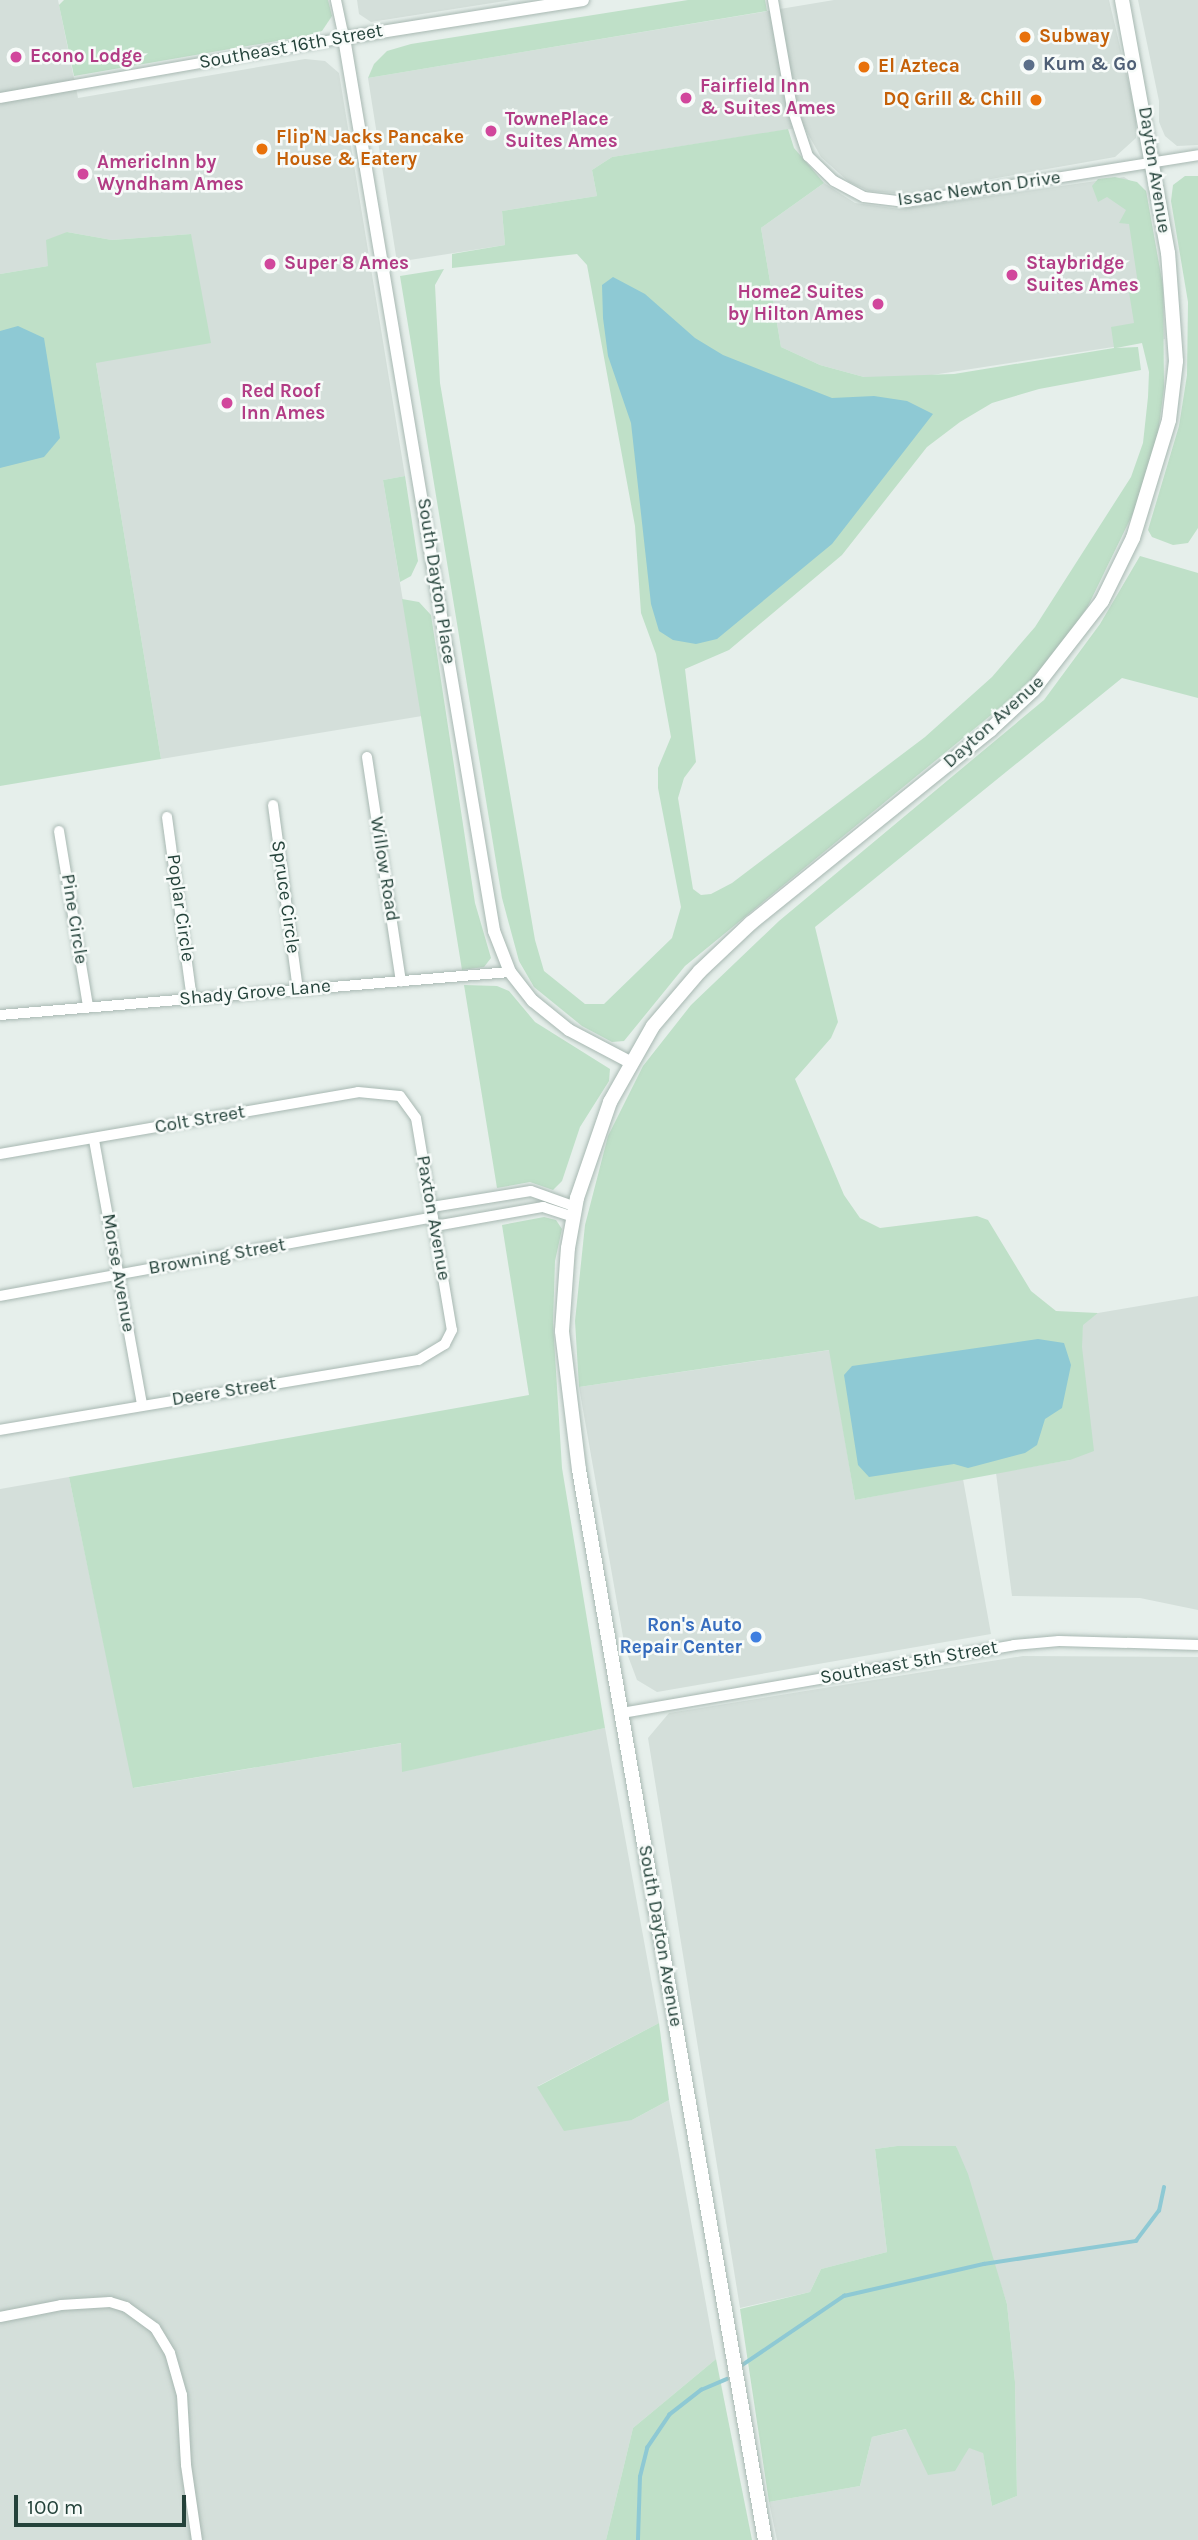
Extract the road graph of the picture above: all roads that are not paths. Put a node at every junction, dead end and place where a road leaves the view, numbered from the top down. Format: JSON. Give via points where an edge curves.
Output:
{"nodes":[{"id":1,"x":336,"y":0,"type":"edge"},
{"id":2,"x":583,"y":0,"type":"edge"},
{"id":3,"x":773,"y":0,"type":"edge"},
{"id":4,"x":1122,"y":0,"type":"edge"},
{"id":5,"x":344,"y":38,"type":"junction"},
{"id":6,"x":0,"y":98,"type":"edge"},
{"id":7,"x":1198,"y":155,"type":"edge"},
{"id":8,"x":1153,"y":162,"type":"junction"},
{"id":9,"x":367,"y":757,"type":"dead end"},
{"id":10,"x":273,"y":805,"type":"dead end"},
{"id":11,"x":167,"y":817,"type":"dead end"},
{"id":12,"x":59,"y":831,"type":"dead end"},
{"id":13,"x":510,"y":972,"type":"junction"},
{"id":14,"x":401,"y":981,"type":"junction"},
{"id":15,"x":298,"y":990,"type":"junction"},
{"id":16,"x":192,"y":999,"type":"junction"},
{"id":17,"x":88,"y":1007,"type":"junction"},
{"id":18,"x":0,"y":1015,"type":"edge"},
{"id":19,"x":630,"y":1062,"type":"junction"},
{"id":20,"x":400,"y":1096,"type":"joint"},
{"id":21,"x":94,"y":1140,"type":"junction"},
{"id":22,"x":0,"y":1154,"type":"edge"},
{"id":23,"x":575,"y":1212,"type":"junction"},
{"id":24,"x":433,"y":1217,"type":"junction"},
{"id":25,"x":118,"y":1275,"type":"junction"},
{"id":26,"x":0,"y":1296,"type":"edge"},
{"id":27,"x":562,"y":1331,"type":"joint"},
{"id":28,"x":445,"y":1344,"type":"joint"},
{"id":29,"x":142,"y":1405,"type":"junction"},
{"id":30,"x":0,"y":1430,"type":"edge"},
{"id":31,"x":1198,"y":1645,"type":"edge"},
{"id":32,"x":622,"y":1713,"type":"junction"},
{"id":33,"x":0,"y":2317,"type":"edge"},
{"id":34,"x":197,"y":2540,"type":"edge"},
{"id":35,"x":765,"y":2540,"type":"edge"}],
"edges":[{"from":1,"to":5,"type":"street"},
{"from":2,"to":5,"type":"street","name":"Southeast 16th Street"},
{"from":3,"to":8,"type":"street","name":"Issac Newton Drive","via":[[792,108],[808,156],[834,181],[864,197],[906,202]]},
{"from":4,"to":8,"type":"main road","name":"Dayton Avenue"},
{"from":5,"to":6,"type":"street","name":"Southeast 16th Street"},
{"from":5,"to":13,"type":"street","name":"South Dayton Place","via":[[495,931]]},
{"from":7,"to":8,"type":"street","name":"Issac Newton Drive"},
{"from":8,"to":19,"type":"main road","name":"Dayton Avenue","via":[[1174,304],[1174,373],[1155,476],[1133,538],[1102,601],[1074,642],[990,730],[751,923],[700,971],[653,1026]]},
{"from":9,"to":14,"type":"street","name":"Willow Road"},
{"from":10,"to":15,"type":"street","name":"Spruce Circle"},
{"from":11,"to":16,"type":"street","name":"Poplar Circle"},
{"from":12,"to":17,"type":"street","name":"Pine Circle"},
{"from":13,"to":14,"type":"street","name":"Shady Grove Lane"},
{"from":13,"to":19,"type":"street","name":"South Dayton Place","via":[[533,1001],[569,1030]]},
{"from":14,"to":15,"type":"street","name":"Shady Grove Lane"},
{"from":15,"to":16,"type":"street","name":"Shady Grove Lane"},
{"from":16,"to":17,"type":"street","name":"Shady Grove Lane"},
{"from":17,"to":18,"type":"street","name":"Shady Grove Lane"},
{"from":19,"to":23,"type":"main road","name":"Dayton Avenue","via":[[592,1150]]},
{"from":20,"to":21,"type":"street","name":"Colt Street","via":[[358,1091]]},
{"from":20,"to":24,"type":"street","name":"Paxton Avenue","via":[[416,1118]]},
{"from":21,"to":22,"type":"street","name":"Colt Street"},
{"from":21,"to":25,"type":"street","name":"Morse Avenue"},
{"from":23,"to":24,"type":"street","name":"Browning Street","via":[[543,1208]]},
{"from":23,"to":24,"type":"street","name":"Browning Street","via":[[531,1192]]},
{"from":23,"to":27,"type":"main road","name":"Dayton Avenue"},
{"from":24,"to":25,"type":"street","name":"Browning Street"},
{"from":24,"to":28,"type":"street","name":"Paxton Avenue","via":[[452,1330]]},
{"from":25,"to":26,"type":"street","name":"Browning Street"},
{"from":25,"to":29,"type":"street","name":"Morse Avenue"},
{"from":27,"to":32,"type":"main road","name":"South Dayton Avenue","via":[[579,1470]]},
{"from":28,"to":29,"type":"street","name":"Deere Street","via":[[418,1360]]},
{"from":29,"to":30,"type":"street","name":"Deere Street"},
{"from":31,"to":32,"type":"street","name":"Southeast 5th Street","via":[[1059,1641],[1014,1645]]},
{"from":32,"to":35,"type":"main road","name":"South Dayton Avenue"},
{"from":33,"to":34,"type":"street","via":[[61,2305],[110,2302],[126,2307],[163,2338],[181,2395]]}]}
